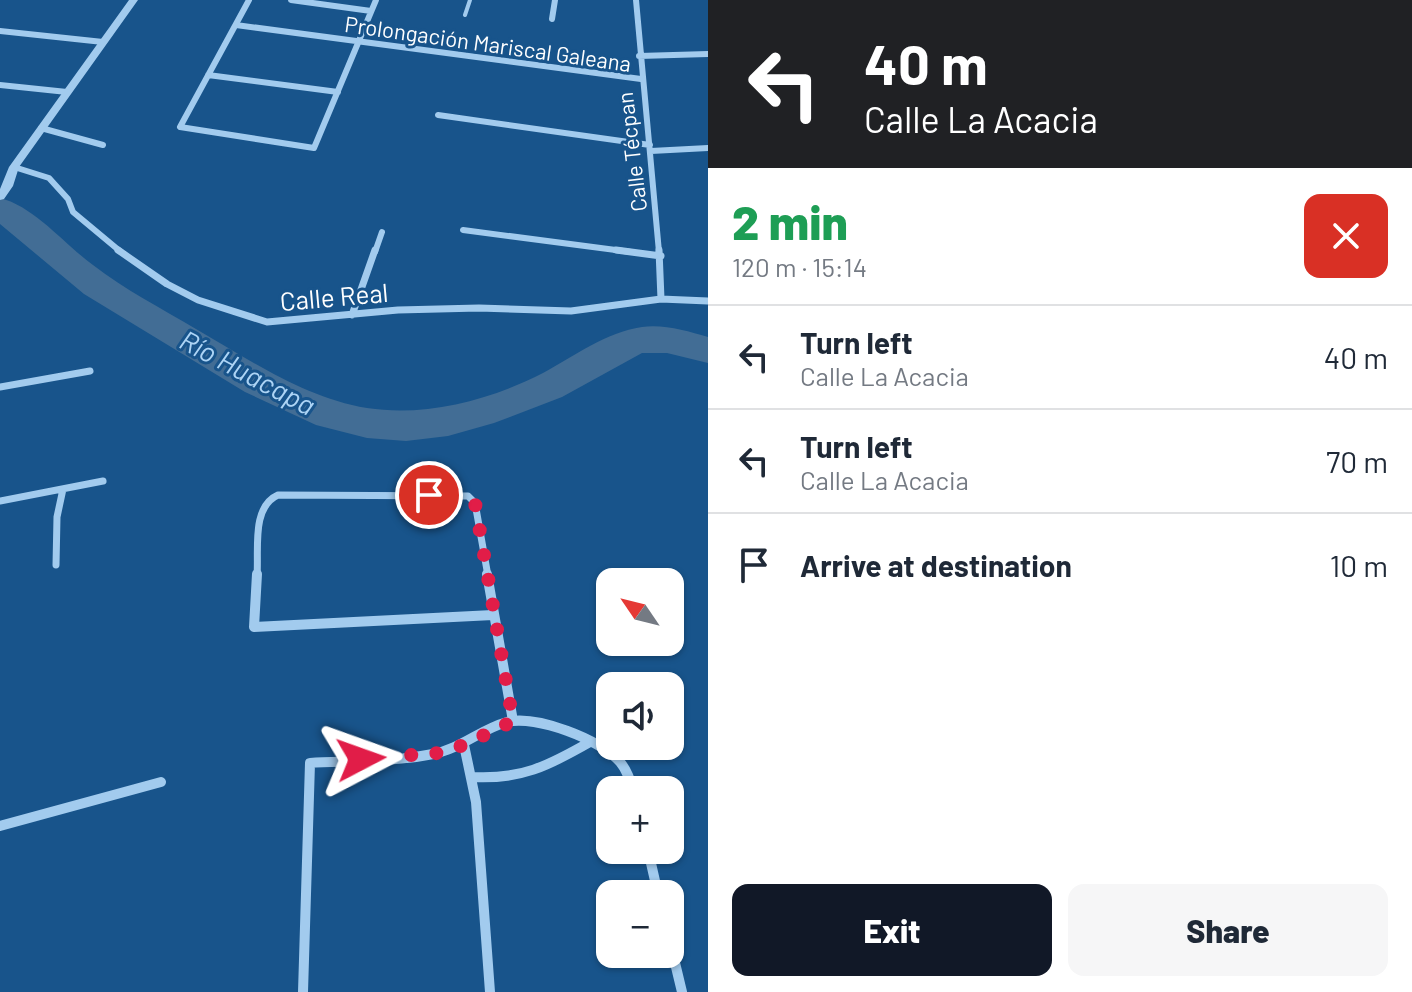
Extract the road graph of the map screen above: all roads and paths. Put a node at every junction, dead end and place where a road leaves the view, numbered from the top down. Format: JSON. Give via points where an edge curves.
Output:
{"nodes":[{"id":1,"x":134,"y":0,"type":"edge"},
{"id":2,"x":249,"y":0,"type":"edge"},
{"id":3,"x":291,"y":0,"type":"edge"},
{"id":4,"x":376,"y":0,"type":"edge"},
{"id":5,"x":470,"y":0,"type":"edge"},
{"id":6,"x":555,"y":0,"type":"edge"},
{"id":7,"x":636,"y":0,"type":"edge"},
{"id":8,"x":371,"y":11,"type":"junction"},
{"id":9,"x":465,"y":15,"type":"dead end"},
{"id":10,"x":552,"y":19,"type":"dead end"},
{"id":11,"x":236,"y":25,"type":"junction"},
{"id":12,"x":0,"y":31,"type":"edge"},
{"id":13,"x":103,"y":42,"type":"junction"},
{"id":14,"x":359,"y":42,"type":"junction"},
{"id":15,"x":708,"y":54,"type":"edge"},
{"id":16,"x":639,"y":56,"type":"junction"},
{"id":17,"x":208,"y":75,"type":"junction"},
{"id":18,"x":641,"y":79,"type":"junction"},
{"id":19,"x":0,"y":85,"type":"edge"},
{"id":20,"x":67,"y":92,"type":"junction"},
{"id":21,"x":338,"y":92,"type":"junction"},
{"id":22,"x":438,"y":115,"type":"dead end"},
{"id":23,"x":41,"y":128,"type":"junction"},
{"id":24,"x":103,"y":145,"type":"dead end"},
{"id":25,"x":650,"y":148,"type":"junction"},
{"id":26,"x":708,"y":148,"type":"edge"},
{"id":27,"x":14,"y":167,"type":"junction"},
{"id":28,"x":0,"y":197,"type":"edge"},
{"id":29,"x":463,"y":230,"type":"dead end"},
{"id":30,"x":382,"y":232,"type":"dead end"},
{"id":31,"x":661,"y":256,"type":"junction"},
{"id":32,"x":661,"y":299,"type":"junction"},
{"id":33,"x":708,"y":301,"type":"edge"},
{"id":34,"x":352,"y":315,"type":"junction"},
{"id":35,"x":90,"y":371,"type":"dead end"},
{"id":36,"x":0,"y":387,"type":"edge"},
{"id":37,"x":103,"y":481,"type":"dead end"},
{"id":38,"x":63,"y":489,"type":"junction"},
{"id":39,"x":0,"y":501,"type":"edge"},
{"id":40,"x":56,"y":565,"type":"dead end"},
{"id":41,"x":493,"y":615,"type":"junction"},
{"id":42,"x":513,"y":721,"type":"junction"},
{"id":43,"x":590,"y":742,"type":"junction"},
{"id":44,"x":464,"y":745,"type":"junction"},
{"id":45,"x":629,"y":776,"type":"edge"},
{"id":46,"x":471,"y":777,"type":"junction"},
{"id":47,"x":161,"y":782,"type":"dead end"},
{"id":48,"x":0,"y":826,"type":"edge"},
{"id":49,"x":676,"y":968,"type":"edge"},
{"id":50,"x":303,"y":992,"type":"edge"},
{"id":51,"x":490,"y":992,"type":"edge"},
{"id":52,"x":682,"y":992,"type":"edge"}],
"edges":[{"from":1,"to":13,"type":"street"},
{"from":2,"to":11,"type":"street"},
{"from":3,"to":8,"type":"street"},
{"from":4,"to":8,"type":"street"},
{"from":5,"to":9,"type":"lane"},
{"from":6,"to":10,"type":"street"},
{"from":7,"to":16,"type":"street","name":"Calle Técpan"},
{"from":8,"to":14,"type":"street"},
{"from":11,"to":14,"type":"street","name":"Prolongación Mariscal Galeana"},
{"from":11,"to":17,"type":"street"},
{"from":12,"to":13,"type":"street"},
{"from":13,"to":20,"type":"street"},
{"from":14,"to":18,"type":"street","name":"Prolongación Mariscal Galeana"},
{"from":14,"to":21,"type":"street"},
{"from":15,"to":16,"type":"street"},
{"from":16,"to":18,"type":"street","name":"Calle Técpan"},
{"from":17,"to":21,"type":"street"},
{"from":17,"to":21,"type":"street","via":[[180,127],[314,148]]},
{"from":18,"to":25,"type":"street","name":"Calle Técpan"},
{"from":19,"to":20,"type":"street"},
{"from":20,"to":23,"type":"street"},
{"from":22,"to":25,"type":"street"},
{"from":23,"to":24,"type":"street"},
{"from":23,"to":27,"type":"street"},
{"from":25,"to":26,"type":"street"},
{"from":25,"to":31,"type":"street","name":"Calle Técpan"},
{"from":27,"to":28,"type":"street"},
{"from":27,"to":34,"type":"street","name":"Calle Real","via":[[49,178],[73,212],[106,242],[198,300],[267,322]]},
{"from":29,"to":31,"type":"street"},
{"from":30,"to":34,"type":"street"},
{"from":31,"to":32,"type":"street","name":"Calle Técpan"},
{"from":32,"to":33,"type":"street","name":"Calle Real"},
{"from":32,"to":34,"type":"street","name":"Calle Real","via":[[571,311],[479,308]]},
{"from":35,"to":36,"type":"street"},
{"from":37,"to":38,"type":"street"},
{"from":38,"to":39,"type":"street"},
{"from":38,"to":40,"type":"street"},
{"from":41,"to":41,"type":"street","via":[[254,627],[261,510],[278,495],[468,496],[475,503]]},
{"from":41,"to":42,"type":"street"},
{"from":42,"to":43,"type":"street","via":[[552,727]]},
{"from":42,"to":44,"type":"street"},
{"from":43,"to":45,"type":"street","via":[[618,759]]},
{"from":43,"to":46,"type":"street","via":[[526,775],[502,780]]},
{"from":44,"to":46,"type":"street"},
{"from":44,"to":50,"type":"street","via":[[438,753],[310,763]]},
{"from":46,"to":51,"type":"street"},
{"from":47,"to":48,"type":"street"},
{"from":49,"to":52,"type":"street"}]}
